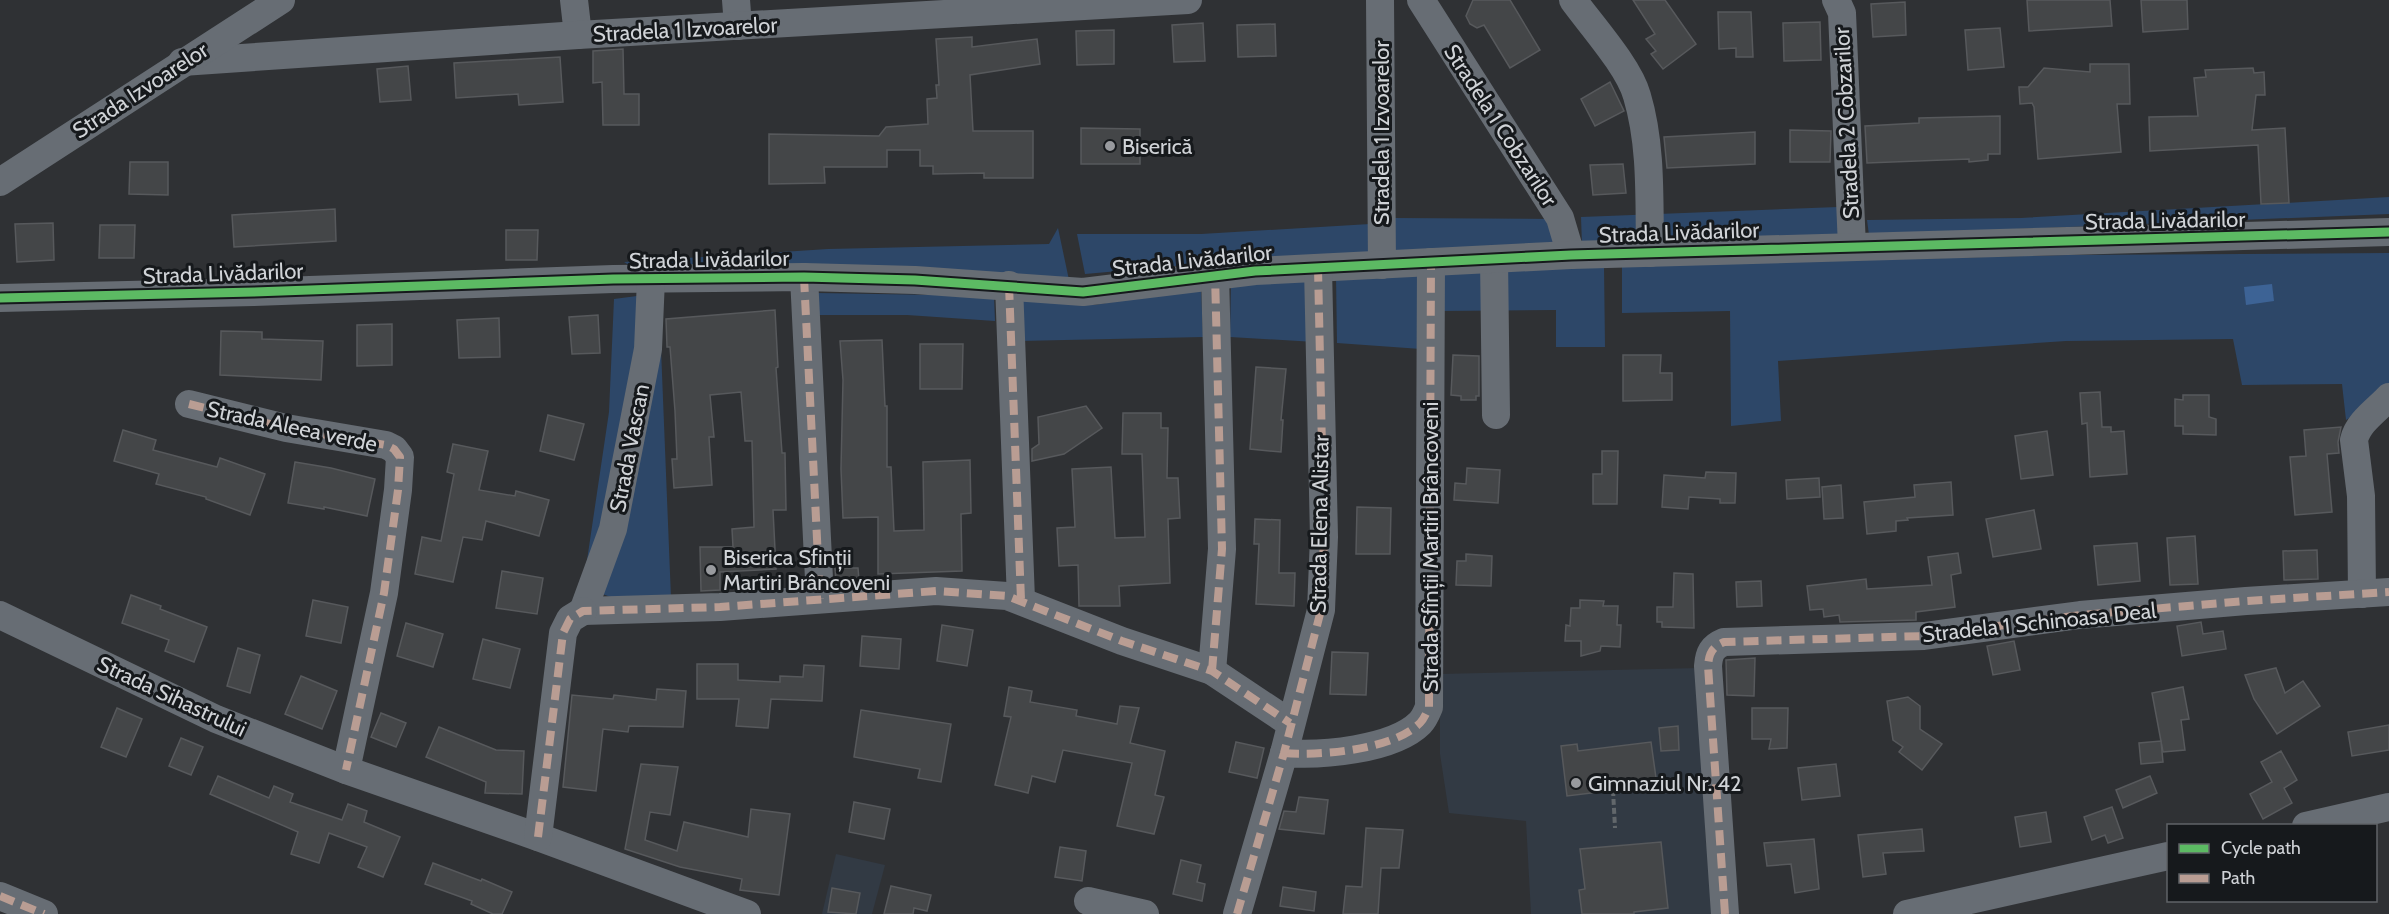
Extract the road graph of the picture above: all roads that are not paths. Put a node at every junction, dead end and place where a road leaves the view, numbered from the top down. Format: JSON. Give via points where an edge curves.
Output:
{"nodes":[{"id":1,"x":281,"y":0,"type":"edge"},
{"id":2,"x":574,"y":0,"type":"edge"},
{"id":3,"x":1188,"y":0,"type":"edge"},
{"id":4,"x":1380,"y":0,"type":"edge"},
{"id":5,"x":1421,"y":0,"type":"edge"},
{"id":6,"x":1573,"y":0,"type":"edge"},
{"id":7,"x":1836,"y":0,"type":"edge"},
{"id":8,"x":737,"y":13,"type":"edge"},
{"id":9,"x":578,"y":35,"type":"junction"},
{"id":10,"x":182,"y":62,"type":"junction"},
{"id":11,"x":0,"y":182,"type":"edge"},
{"id":12,"x":2389,"y":232,"type":"edge"},
{"id":13,"x":1852,"y":247,"type":"junction"},
{"id":14,"x":1650,"y":253,"type":"junction"},
{"id":15,"x":1571,"y":255,"type":"junction"},
{"id":16,"x":1494,"y":259,"type":"junction"},
{"id":17,"x":1431,"y":262,"type":"junction"},
{"id":18,"x":1382,"y":265,"type":"junction"},
{"id":19,"x":1318,"y":268,"type":"junction"},
{"id":20,"x":1215,"y":274,"type":"junction"},
{"id":21,"x":804,"y":277,"type":"junction"},
{"id":22,"x":651,"y":279,"type":"junction"},
{"id":23,"x":1009,"y":285,"type":"junction"},
{"id":24,"x":0,"y":298,"type":"edge"},
{"id":25,"x":2389,"y":397,"type":"edge"},
{"id":26,"x":189,"y":404,"type":"dead end"},
{"id":27,"x":1496,"y":415,"type":"dead end"},
{"id":28,"x":2375,"y":593,"type":"edge"},
{"id":29,"x":820,"y":598,"type":"junction"},
{"id":30,"x":1021,"y":600,"type":"junction"},
{"id":31,"x":583,"y":611,"type":"junction"},
{"id":32,"x":0,"y":615,"type":"edge"},
{"id":33,"x":1212,"y":671,"type":"junction"},
{"id":34,"x":1290,"y":723,"type":"junction"},
{"id":35,"x":1284,"y":753,"type":"junction"},
{"id":36,"x":346,"y":770,"type":"junction"},
{"id":37,"x":2389,"y":807,"type":"edge"},
{"id":38,"x":2311,"y":824,"type":"edge"},
{"id":39,"x":538,"y":837,"type":"junction"},
{"id":40,"x":2167,"y":856,"type":"edge"},
{"id":41,"x":0,"y":896,"type":"edge"},
{"id":42,"x":1088,"y":901,"type":"dead end"},
{"id":43,"x":44,"y":914,"type":"edge"},
{"id":44,"x":747,"y":914,"type":"edge"},
{"id":45,"x":1145,"y":914,"type":"edge"},
{"id":46,"x":1237,"y":914,"type":"edge"},
{"id":47,"x":1725,"y":914,"type":"edge"},
{"id":48,"x":1907,"y":914,"type":"edge"}],
"edges":[{"from":1,"to":10,"type":"street","name":"Strada Izvoarelor"},
{"from":2,"to":9,"type":"street"},
{"from":3,"to":8,"type":"street","name":"Stradela 1 Izvoarelor"},
{"from":4,"to":18,"type":"street","name":"Stradela 1 Izvoarelor"},
{"from":5,"to":15,"type":"street","name":"Stradela 1 Cobzarilor","via":[[1560,218]]},
{"from":6,"to":14,"type":"street","via":[[1637,95],[1647,152]]},
{"from":7,"to":13,"type":"street","name":"Stradela 2 Cobzarilor","via":[[1842,13]]},
{"from":8,"to":9,"type":"street","name":"Stradela 1 Izvoarelor"},
{"from":9,"to":10,"type":"street","name":"Stradela 1 Izvoarelor"},
{"from":10,"to":11,"type":"street","name":"Strada Izvoarelor"},
{"from":12,"to":13,"type":"street","name":"Strada Livădarilor"},
{"from":13,"to":14,"type":"street","name":"Strada Livădarilor"},
{"from":14,"to":15,"type":"street","name":"Strada Livădarilor"},
{"from":15,"to":16,"type":"street","name":"Strada Livădarilor"},
{"from":16,"to":17,"type":"street","name":"Strada Livădarilor"},
{"from":16,"to":27,"type":"street"},
{"from":17,"to":18,"type":"street","name":"Strada Livădarilor"},
{"from":17,"to":35,"type":"street","name":"Strada Sfînții Martiri Brâncoveni","via":[[1429,707],[1422,722],[1407,733],[1380,743],[1335,752]]},
{"from":18,"to":19,"type":"street","name":"Strada Livădarilor"},
{"from":19,"to":20,"type":"street","name":"Strada Livădarilor"},
{"from":19,"to":34,"type":"street","name":"Strada Elena Alistar","via":[[1324,537],[1321,610]]},
{"from":20,"to":23,"type":"street","name":"Strada Livădarilor","via":[[1083,291]]},
{"from":20,"to":33,"type":"street","via":[[1222,549]]},
{"from":21,"to":22,"type":"street","name":"Strada Livădarilor"},
{"from":21,"to":23,"type":"street","name":"Strada Livădarilor"},
{"from":21,"to":29,"type":"street"},
{"from":22,"to":24,"type":"street","name":"Strada Livădarilor"},
{"from":22,"to":31,"type":"street","name":"Strada Vascan","via":[[648,349],[613,529]]},
{"from":23,"to":30,"type":"street"},
{"from":25,"to":28,"type":"street","name":"Stradela 1 Schinoasa Deal","via":[[2363,422],[2354,440]]},
{"from":26,"to":36,"type":"street","name":"Strada Aleea verde","via":[[286,428],[386,445],[400,457],[384,593]]},
{"from":28,"to":47,"type":"street","name":"Stradela 1 Schinoasa Deal","via":[[2080,615],[1924,636],[1724,642],[1709,655],[1708,666]]},
{"from":29,"to":30,"type":"street","via":[[936,591]]},
{"from":29,"to":31,"type":"street","via":[[720,607]]},
{"from":30,"to":33,"type":"street","via":[[1122,641]]},
{"from":31,"to":39,"type":"street","via":[[570,619],[563,633]]},
{"from":32,"to":36,"type":"street","name":"Strada Sihastrului","via":[[216,719]]},
{"from":33,"to":34,"type":"street"},
{"from":34,"to":35,"type":"street","name":"Strada Elena Alistar"},
{"from":35,"to":46,"type":"street","name":"Strada Elena Alistar"},
{"from":36,"to":39,"type":"street","name":"Strada Sihastrului"},
{"from":37,"to":38,"type":"street"},
{"from":39,"to":44,"type":"street","name":"Strada Sihastrului"},
{"from":40,"to":48,"type":"street"},
{"from":41,"to":43,"type":"street"},
{"from":42,"to":45,"type":"street"}]}
